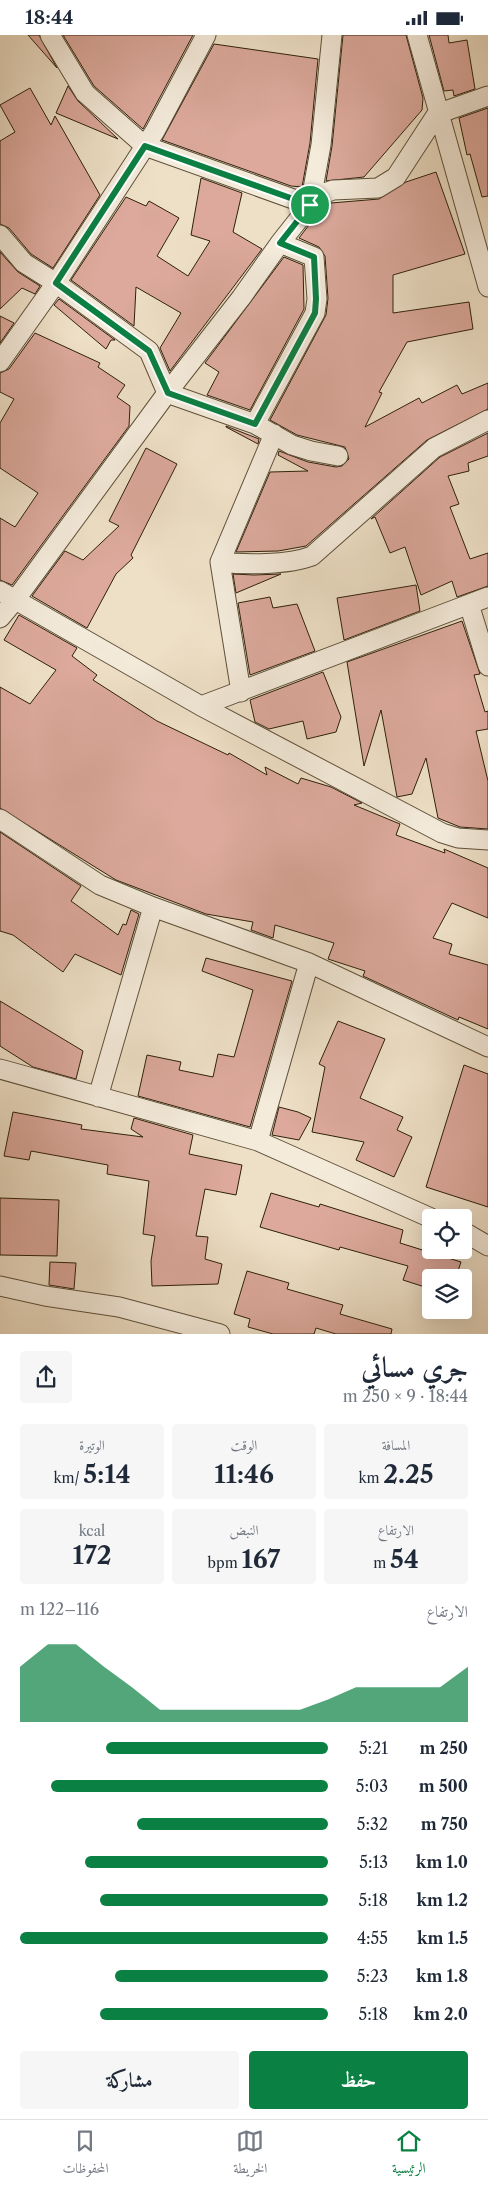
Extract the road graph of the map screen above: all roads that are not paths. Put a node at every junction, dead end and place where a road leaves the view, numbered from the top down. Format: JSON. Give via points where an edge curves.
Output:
{"nodes":[{"id":1,"x":50,"y":35,"type":"edge"},
{"id":2,"x":206,"y":35,"type":"edge"},
{"id":3,"x":332,"y":35,"type":"edge"},
{"id":4,"x":417,"y":35,"type":"edge"},
{"id":5,"x":488,"y":96,"type":"edge"},
{"id":6,"x":437,"y":114,"type":"junction"},
{"id":7,"x":145,"y":146,"type":"junction"},
{"id":8,"x":310,"y":205,"type":"junction"},
{"id":9,"x":0,"y":235,"type":"edge"},
{"id":10,"x":280,"y":243,"type":"junction"},
{"id":11,"x":56,"y":283,"type":"junction"},
{"id":12,"x":488,"y":287,"type":"edge"},
{"id":13,"x":0,"y":362,"type":"edge"},
{"id":14,"x":168,"y":393,"type":"junction"},
{"id":15,"x":488,"y":420,"type":"edge"},
{"id":16,"x":255,"y":424,"type":"junction"},
{"id":17,"x":274,"y":434,"type":"junction"},
{"id":18,"x":338,"y":456,"type":"dead end"},
{"id":19,"x":220,"y":562,"type":"junction"},
{"id":20,"x":8,"y":595,"type":"edge"},
{"id":21,"x":488,"y":597,"type":"edge"},
{"id":22,"x":469,"y":604,"type":"junction"},
{"id":23,"x":0,"y":618,"type":"edge"},
{"id":24,"x":488,"y":666,"type":"edge"},
{"id":25,"x":241,"y":692,"type":"junction"},
{"id":26,"x":201,"y":706,"type":"junction"},
{"id":27,"x":0,"y":819,"type":"edge"},
{"id":28,"x":488,"y":840,"type":"edge"},
{"id":29,"x":153,"y":907,"type":"junction"},
{"id":30,"x":309,"y":963,"type":"junction"},
{"id":31,"x":488,"y":1047,"type":"edge"},
{"id":32,"x":0,"y":1069,"type":"edge"},
{"id":33,"x":98,"y":1097,"type":"junction"},
{"id":34,"x":258,"y":1141,"type":"junction"},
{"id":35,"x":422,"y":1214,"type":"edge"},
{"id":36,"x":472,"y":1237,"type":"edge"},
{"id":37,"x":488,"y":1246,"type":"edge"},
{"id":38,"x":0,"y":1286,"type":"edge"},
{"id":39,"x":220,"y":1334,"type":"edge"}],
"edges":[{"from":1,"to":7,"type":"street","via":[[85,93]]},
{"from":2,"to":7,"type":"street"},
{"from":3,"to":8,"type":"street","via":[[321,145]]},
{"from":4,"to":6,"type":"street"},
{"from":5,"to":6,"type":"street"},
{"from":6,"to":8,"type":"street","via":[[396,177],[378,187],[333,190]]},
{"from":6,"to":12,"type":"street"},
{"from":7,"to":8,"type":"street"},
{"from":7,"to":11,"type":"street"},
{"from":8,"to":10,"type":"street"},
{"from":9,"to":11,"type":"street","via":[[24,263]]},
{"from":10,"to":14,"type":"street"},
{"from":10,"to":16,"type":"street","via":[[314,257],[316,306]]},
{"from":11,"to":13,"type":"street"},
{"from":11,"to":14,"type":"street","via":[[149,351]]},
{"from":14,"to":16,"type":"street"},
{"from":14,"to":20,"type":"street"},
{"from":15,"to":19,"type":"street","via":[[434,448],[312,556],[240,564]]},
{"from":16,"to":17,"type":"street"},
{"from":17,"to":18,"type":"street","via":[[298,447]]},
{"from":17,"to":19,"type":"street"},
{"from":19,"to":25,"type":"street"},
{"from":20,"to":23,"type":"street"},
{"from":20,"to":26,"type":"street"},
{"from":21,"to":22,"type":"street"},
{"from":22,"to":24,"type":"street"},
{"from":22,"to":25,"type":"street"},
{"from":25,"to":26,"type":"street"},
{"from":26,"to":28,"type":"street","via":[[442,833],[458,838]]},
{"from":27,"to":29,"type":"street","via":[[100,885]]},
{"from":29,"to":30,"type":"street"},
{"from":29,"to":33,"type":"street"},
{"from":30,"to":31,"type":"street"},
{"from":30,"to":34,"type":"street"},
{"from":32,"to":33,"type":"street"},
{"from":33,"to":34,"type":"street"},
{"from":34,"to":35,"type":"street"},
{"from":36,"to":37,"type":"street"},
{"from":38,"to":39,"type":"street","via":[[45,1297],[119,1307]]}]}
